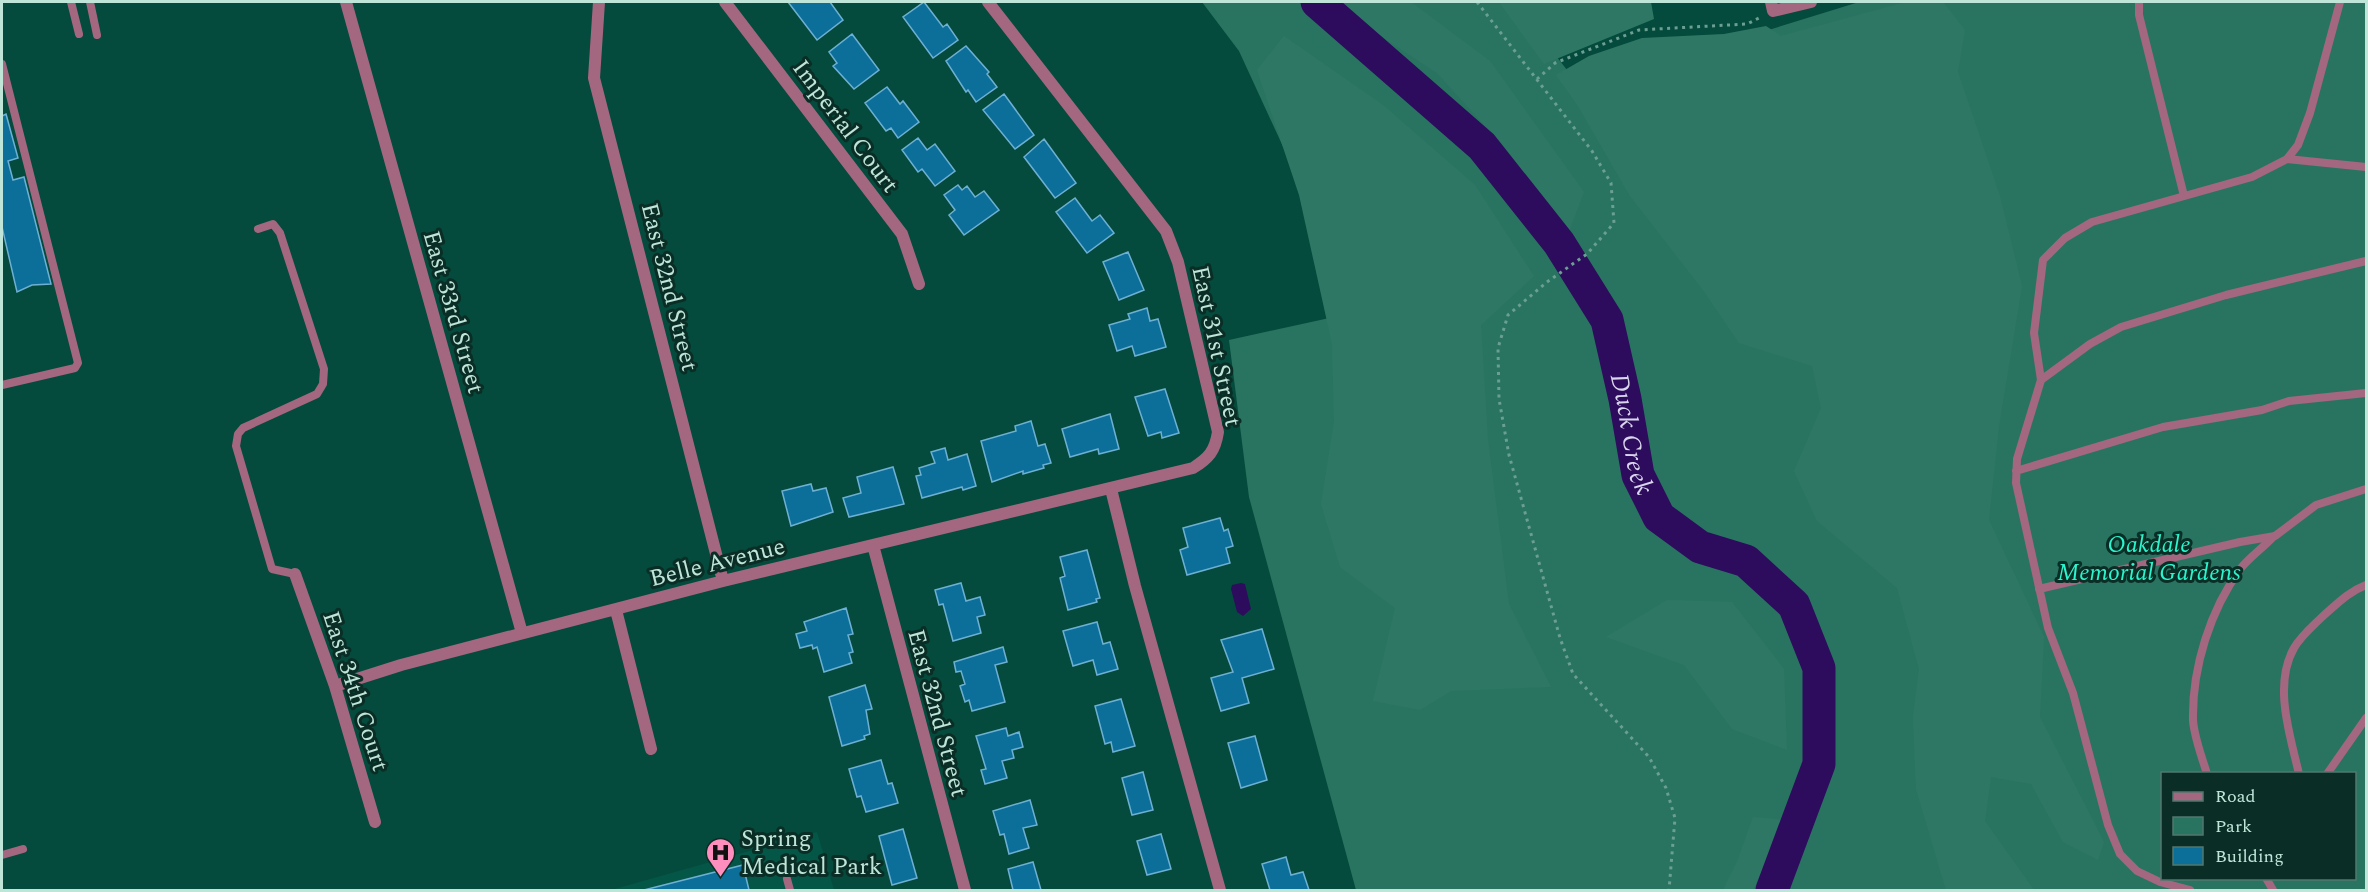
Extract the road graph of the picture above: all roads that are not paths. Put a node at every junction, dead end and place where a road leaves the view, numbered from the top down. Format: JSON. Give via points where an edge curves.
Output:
{"nodes":[{"id":1,"x":71,"y":2,"type":"edge"},
{"id":2,"x":90,"y":2,"type":"edge"},
{"id":3,"x":346,"y":2,"type":"edge"},
{"id":4,"x":599,"y":2,"type":"edge"},
{"id":5,"x":725,"y":2,"type":"edge"},
{"id":6,"x":988,"y":2,"type":"edge"},
{"id":7,"x":1810,"y":2,"type":"edge"},
{"id":8,"x":2139,"y":2,"type":"edge"},
{"id":9,"x":2340,"y":2,"type":"edge"},
{"id":10,"x":1772,"y":6,"type":"edge"},
{"id":11,"x":79,"y":34,"type":"dead end"},
{"id":12,"x":97,"y":35,"type":"dead end"},
{"id":13,"x":2,"y":64,"type":"edge"},
{"id":14,"x":2287,"y":159,"type":"junction"},
{"id":15,"x":2367,"y":167,"type":"edge"},
{"id":16,"x":2184,"y":196,"type":"junction"},
{"id":17,"x":258,"y":229,"type":"dead end"},
{"id":18,"x":2367,"y":261,"type":"edge"},
{"id":19,"x":919,"y":284,"type":"dead end"},
{"id":20,"x":2040,"y":380,"type":"junction"},
{"id":21,"x":2,"y":385,"type":"edge"},
{"id":22,"x":2367,"y":393,"type":"edge"},
{"id":23,"x":2016,"y":471,"type":"junction"},
{"id":24,"x":1111,"y":489,"type":"junction"},
{"id":25,"x":2367,"y":489,"type":"edge"},
{"id":26,"x":2275,"y":536,"type":"junction"},
{"id":27,"x":873,"y":545,"type":"junction"},
{"id":28,"x":295,"y":574,"type":"joint"},
{"id":29,"x":723,"y":581,"type":"junction"},
{"id":30,"x":2367,"y":585,"type":"edge"},
{"id":31,"x":2039,"y":590,"type":"junction"},
{"id":32,"x":616,"y":610,"type":"junction"},
{"id":33,"x":522,"y":633,"type":"junction"},
{"id":34,"x":335,"y":686,"type":"junction"},
{"id":35,"x":2367,"y":718,"type":"edge"},
{"id":36,"x":651,"y":749,"type":"dead end"},
{"id":37,"x":2206,"y":772,"type":"edge"},
{"id":38,"x":2299,"y":772,"type":"edge"},
{"id":39,"x":2328,"y":772,"type":"edge"},
{"id":40,"x":375,"y":822,"type":"dead end"},
{"id":41,"x":23,"y":849,"type":"dead end"},
{"id":42,"x":2,"y":855,"type":"edge"},
{"id":43,"x":787,"y":879,"type":"dead end"},
{"id":44,"x":790,"y":891,"type":"edge"},
{"id":45,"x":965,"y":891,"type":"edge"},
{"id":46,"x":1220,"y":891,"type":"edge"},
{"id":47,"x":2190,"y":891,"type":"edge"}],
"edges":[{"from":1,"to":11,"type":"lane"},
{"from":2,"to":12,"type":"lane"},
{"from":3,"to":33,"type":"street","name":"East 33rd Street"},
{"from":4,"to":29,"type":"street","name":"East 32nd Street","via":[[594,78]]},
{"from":5,"to":19,"type":"street","name":"Imperial Court","via":[[902,234]]},
{"from":6,"to":24,"type":"street","name":"East 31st Street","via":[[1157,216],[1178,262],[1218,432],[1215,448],[1193,468]]},
{"from":7,"to":10,"type":"street"},
{"from":8,"to":16,"type":"lane"},
{"from":9,"to":14,"type":"lane","via":[[2310,113],[2298,145]]},
{"from":13,"to":21,"type":"lane","via":[[78,363],[75,368]]},
{"from":14,"to":15,"type":"lane"},
{"from":14,"to":16,"type":"lane","via":[[2252,177]]},
{"from":16,"to":20,"type":"lane","via":[[2092,222],[2065,238],[2043,260],[2034,333]]},
{"from":17,"to":28,"type":"lane","via":[[273,224],[280,233],[324,369],[323,384],[317,394],[243,428],[236,446],[272,569]]},
{"from":18,"to":20,"type":"lane","via":[[2226,295],[2121,327]]},
{"from":20,"to":23,"type":"lane"},
{"from":22,"to":23,"type":"lane","via":[[2289,401],[2262,410],[2163,427]]},
{"from":23,"to":31,"type":"lane"},
{"from":24,"to":27,"type":"street","name":"Belle Avenue"},
{"from":24,"to":46,"type":"street"},
{"from":25,"to":26,"type":"lane","via":[[2316,505]]},
{"from":26,"to":31,"type":"lane"},
{"from":26,"to":37,"type":"lane","via":[[2241,568],[2203,643],[2193,722]]},
{"from":27,"to":29,"type":"street","name":"Belle Avenue"},
{"from":27,"to":45,"type":"street","name":"East 32nd Street"},
{"from":28,"to":34,"type":"street","name":"East 34th Court"},
{"from":29,"to":32,"type":"street","name":"Belle Avenue"},
{"from":30,"to":38,"type":"lane","via":[[2350,592],[2294,648],[2286,678],[2285,712]]},
{"from":31,"to":47,"type":"lane","via":[[2120,854],[2137,871]]},
{"from":32,"to":33,"type":"street","name":"Belle Avenue"},
{"from":32,"to":36,"type":"street"},
{"from":33,"to":34,"type":"street","name":"Belle Avenue"},
{"from":34,"to":40,"type":"street","name":"East 34th Court"},
{"from":35,"to":39,"type":"lane"},
{"from":41,"to":42,"type":"lane"},
{"from":43,"to":44,"type":"lane"}]}
